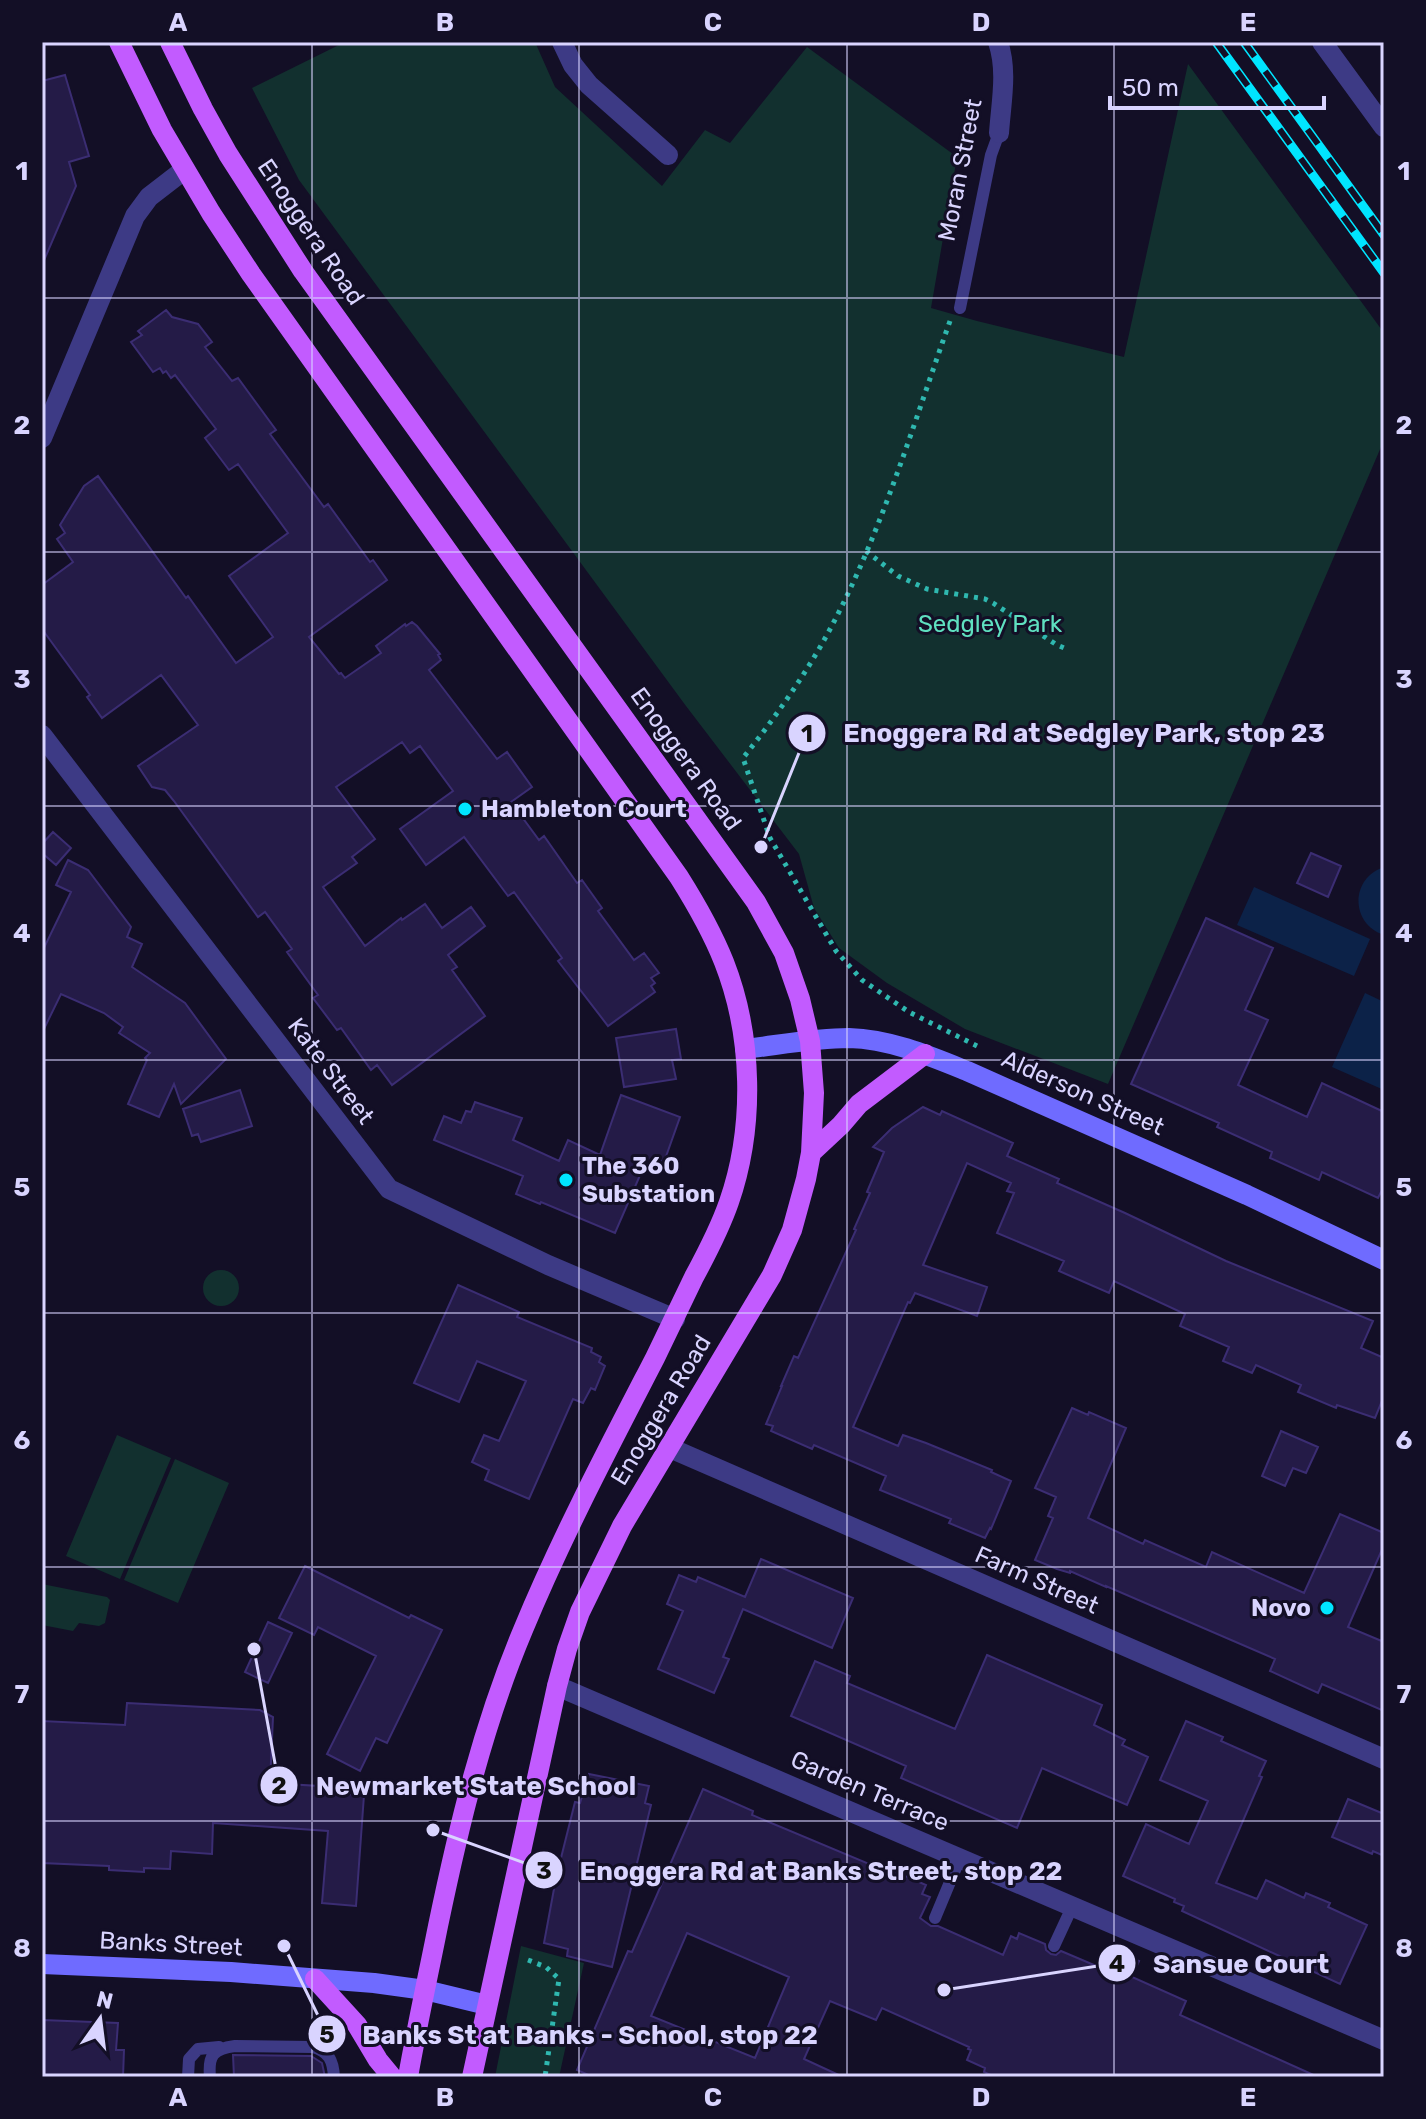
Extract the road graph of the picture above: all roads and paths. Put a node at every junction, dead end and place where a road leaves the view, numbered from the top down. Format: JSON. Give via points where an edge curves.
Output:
{"nodes":[{"id":1,"x":119,"y":42,"type":"edge"},
{"id":2,"x":170,"y":42,"type":"edge"},
{"id":3,"x":562,"y":42,"type":"edge"},
{"id":4,"x":998,"y":42,"type":"edge"},
{"id":5,"x":1322,"y":42,"type":"edge"},
{"id":6,"x":1381,"y":115,"type":"edge"},
{"id":7,"x":999,"y":133,"type":"joint"},
{"id":8,"x":668,"y":155,"type":"dead end"},
{"id":9,"x":184,"y":170,"type":"junction"},
{"id":10,"x":960,"y":308,"type":"joint"},
{"id":11,"x":42,"y":438,"type":"edge"},
{"id":12,"x":866,"y":551,"type":"junction"},
{"id":13,"x":1069,"y":650,"type":"dead end"},
{"id":14,"x":42,"y":735,"type":"edge"},
{"id":15,"x":810,"y":1041,"type":"junction"},
{"id":16,"x":745,"y":1049,"type":"junction"},
{"id":17,"x":990,"y":1052,"type":"dead end"},
{"id":18,"x":925,"y":1054,"type":"junction"},
{"id":19,"x":811,"y":1153,"type":"junction"},
{"id":20,"x":1384,"y":1260,"type":"edge"},
{"id":21,"x":675,"y":1319,"type":"junction"},
{"id":22,"x":670,"y":1448,"type":"junction"},
{"id":23,"x":557,"y":1686,"type":"junction"},
{"id":24,"x":1384,"y":1759,"type":"edge"},
{"id":25,"x":960,"y":1858,"type":"junction"},
{"id":26,"x":1073,"y":1905,"type":"junction"},
{"id":27,"x":935,"y":1918,"type":"dead end"},
{"id":28,"x":1054,"y":1946,"type":"dead end"},
{"id":29,"x":528,"y":1960,"type":"dead end"},
{"id":30,"x":42,"y":1964,"type":"edge"},
{"id":31,"x":315,"y":1979,"type":"junction"},
{"id":32,"x":425,"y":1990,"type":"junction"},
{"id":33,"x":487,"y":2005,"type":"junction"},
{"id":34,"x":1384,"y":2040,"type":"edge"},
{"id":35,"x":223,"y":2047,"type":"junction"},
{"id":36,"x":188,"y":2077,"type":"edge"},
{"id":37,"x":210,"y":2077,"type":"edge"},
{"id":38,"x":334,"y":2077,"type":"edge"},
{"id":39,"x":392,"y":2077,"type":"edge"},
{"id":40,"x":408,"y":2077,"type":"edge"},
{"id":41,"x":472,"y":2077,"type":"edge"},
{"id":42,"x":545,"y":2077,"type":"edge"}],
"edges":[{"from":1,"to":9,"type":"main road","name":"Enoggera Road"},
{"from":2,"to":15,"type":"main road","name":"Enoggera Road","via":[[228,154],[303,271],[756,902],[784,953]]},
{"from":3,"to":8,"type":"street","via":[[589,85]]},
{"from":4,"to":7,"type":"street","name":"Moran Street","via":[[1004,69]]},
{"from":5,"to":6,"type":"street"},
{"from":7,"to":10,"type":"lane","name":"Moran Street"},
{"from":9,"to":11,"type":"street","via":[[158,188],[135,216]]},
{"from":9,"to":16,"type":"main road","name":"Enoggera Road","via":[[282,319],[679,877],[725,965]]},
{"from":10,"to":12,"type":"path","via":[[952,316]]},
{"from":12,"to":13,"type":"path","via":[[898,576],[927,589],[985,599]]},
{"from":12,"to":17,"type":"path","via":[[827,634],[777,716],[743,758],[770,838],[836,951],[862,980],[909,1012]]},
{"from":14,"to":21,"type":"street","name":"Kate Street","via":[[389,1189]]},
{"from":15,"to":16,"type":"street","name":"Alderson Street"},
{"from":15,"to":18,"type":"street","name":"Alderson Street","via":[[850,1038]]},
{"from":15,"to":19,"type":"main road","name":"Enoggera Road"},
{"from":16,"to":21,"type":"main road","name":"Enoggera Road","via":[[745,1129],[736,1179],[721,1224]]},
{"from":18,"to":19,"type":"main road","via":[[870,1095]]},
{"from":18,"to":20,"type":"street","name":"Alderson Street"},
{"from":19,"to":22,"type":"main road","name":"Enoggera Road","via":[[783,1252]]},
{"from":21,"to":32,"type":"main road","name":"Enoggera Road","via":[[544,1582],[501,1686],[458,1837]]},
{"from":22,"to":23,"type":"main road","name":"Enoggera Road","via":[[598,1573]]},
{"from":22,"to":24,"type":"street","name":"Farm Street"},
{"from":23,"to":25,"type":"street","name":"Garden Terrace"},
{"from":23,"to":33,"type":"main road","name":"Enoggera Road"},
{"from":25,"to":26,"type":"street","name":"Garden Terrace"},
{"from":25,"to":27,"type":"lane"},
{"from":26,"to":28,"type":"lane"},
{"from":26,"to":34,"type":"street","name":"Garden Terrace"},
{"from":29,"to":42,"type":"path","via":[[559,1979]]},
{"from":30,"to":31,"type":"street","name":"Banks Street"},
{"from":31,"to":32,"type":"street","name":"Banks Street"},
{"from":31,"to":39,"type":"main road","via":[[357,2025]]},
{"from":32,"to":33,"type":"street","name":"Banks Street"},
{"from":32,"to":40,"type":"main road","name":"Enoggera Road"},
{"from":33,"to":41,"type":"main road","name":"Enoggera Road"},
{"from":35,"to":36,"type":"lane","via":[[198,2049],[189,2059]]},
{"from":35,"to":37,"type":"lane","via":[[208,2063]]},
{"from":35,"to":38,"type":"lane","via":[[313,2047],[330,2058]]}]}
